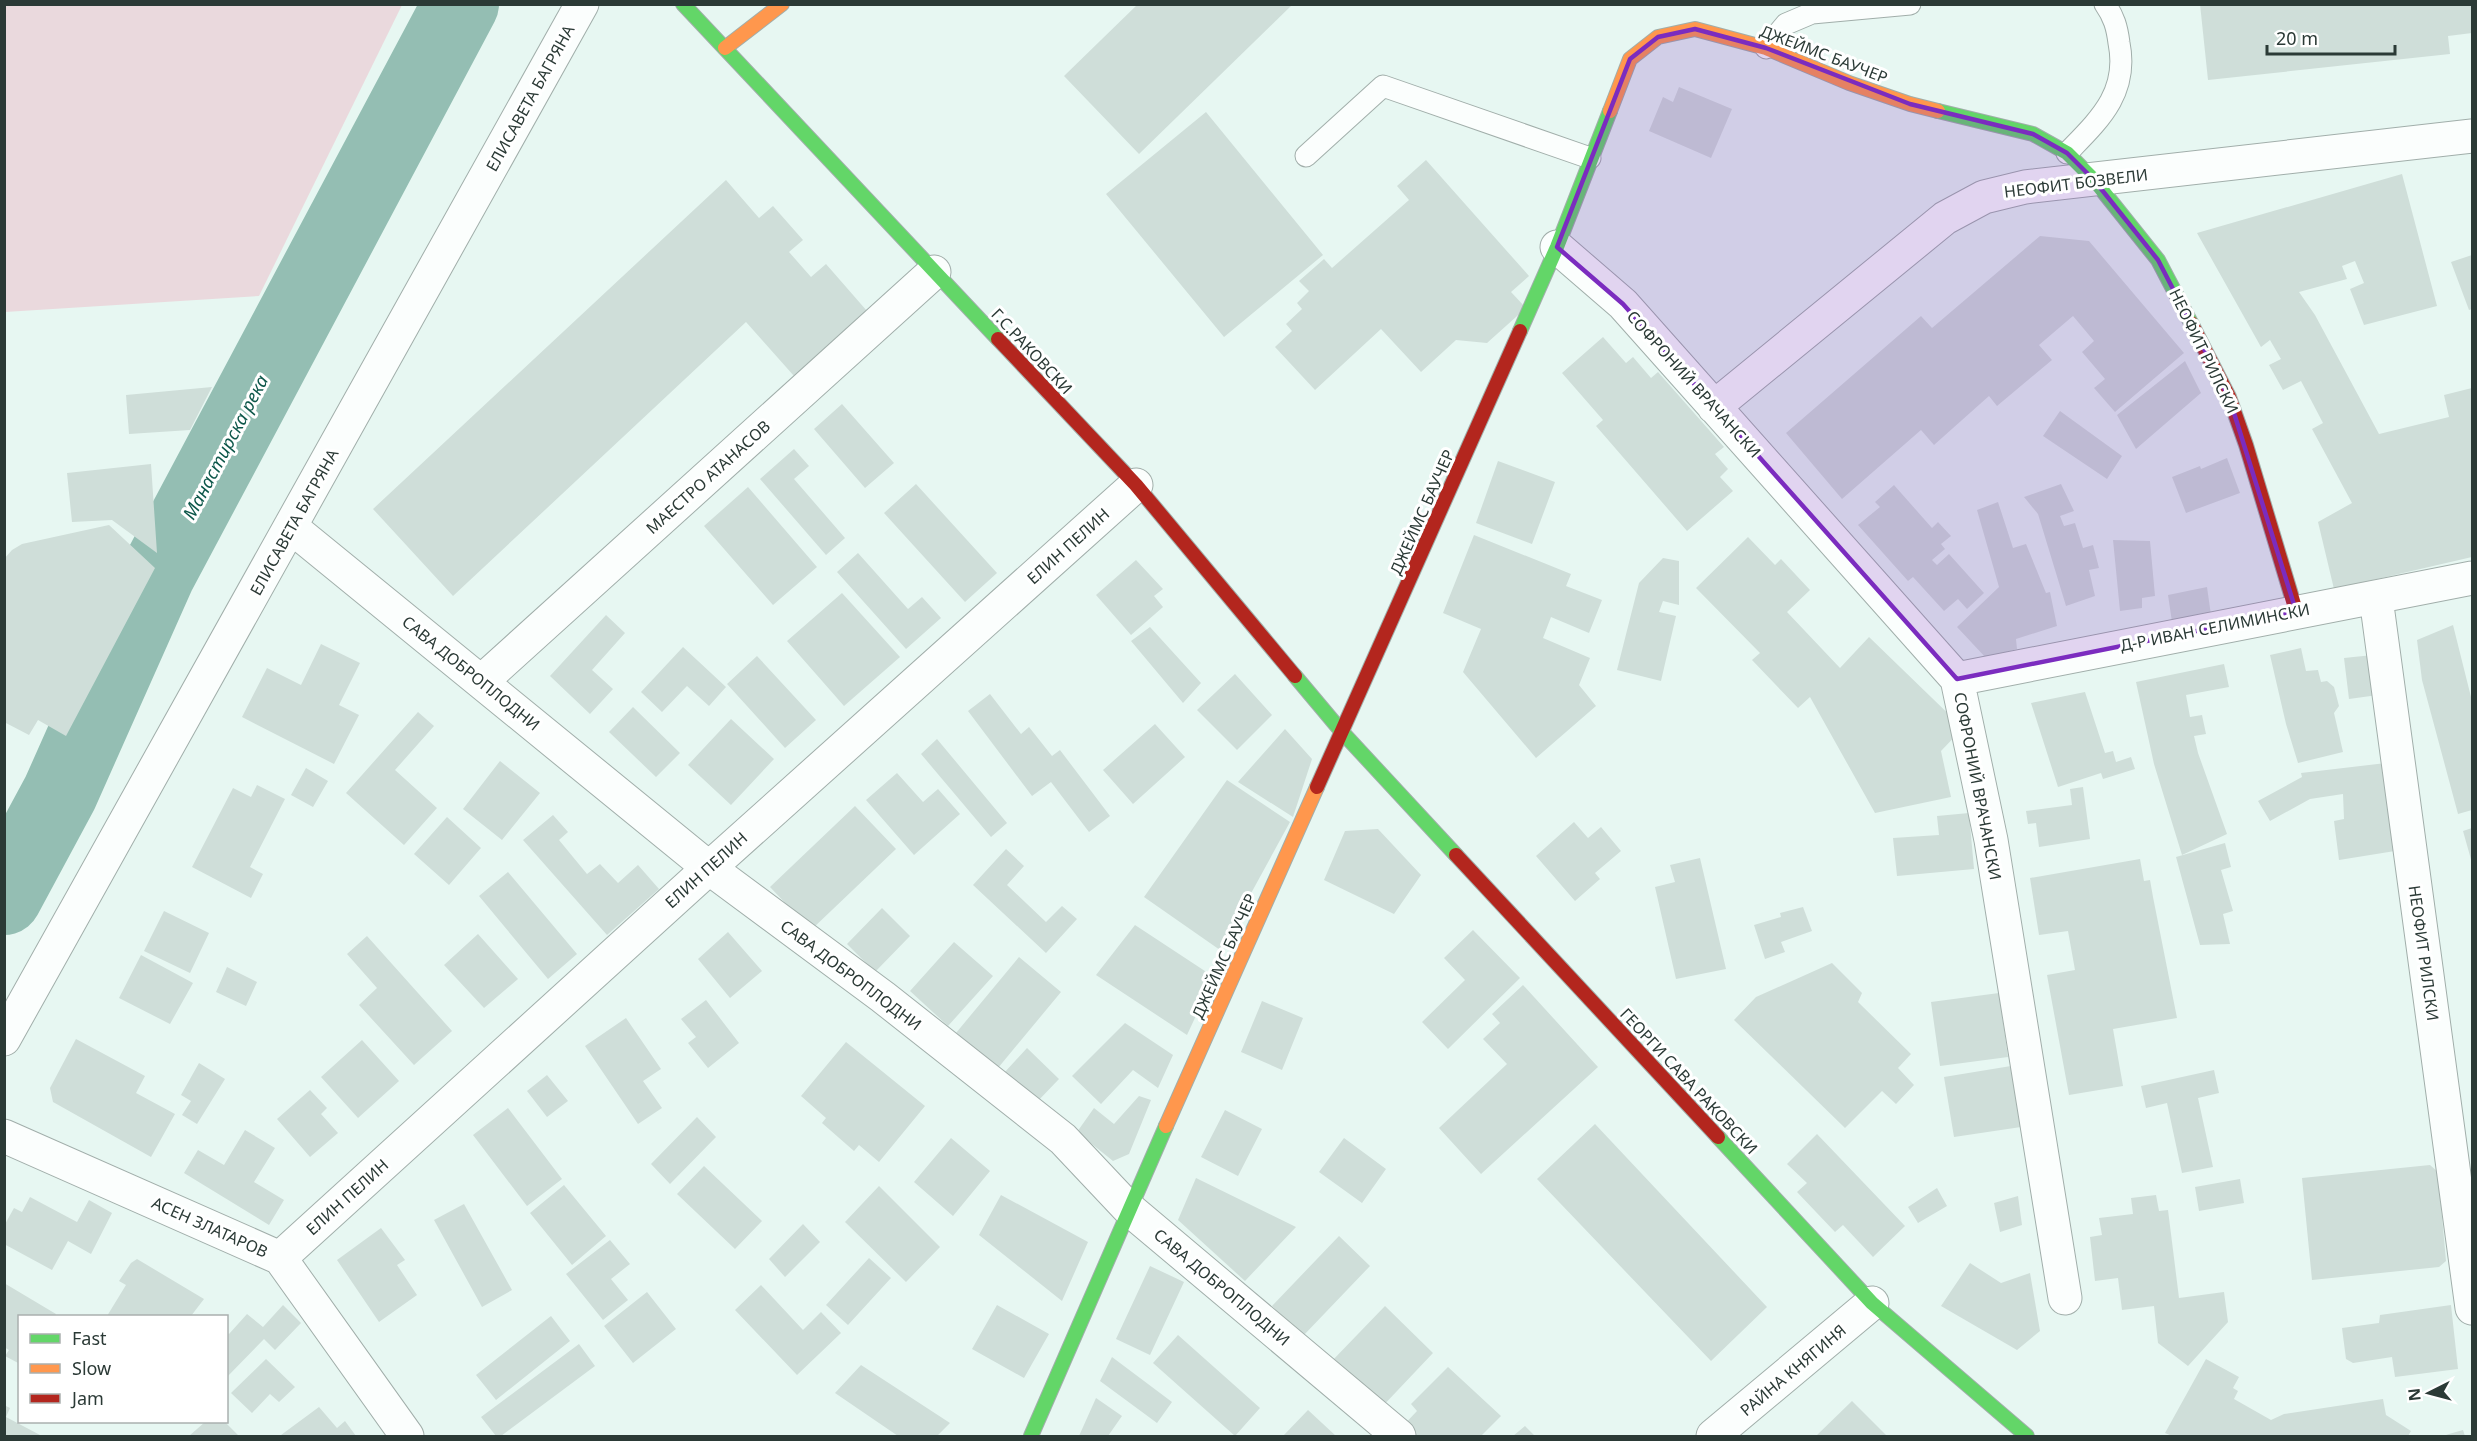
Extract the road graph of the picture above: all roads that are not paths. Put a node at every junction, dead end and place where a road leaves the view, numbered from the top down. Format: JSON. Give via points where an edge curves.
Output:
{"nodes":[{"id":1,"x":582,"y":4,"type":"edge"},
{"id":2,"x":684,"y":4,"type":"edge"},
{"id":3,"x":782,"y":4,"type":"edge"},
{"id":4,"x":1910,"y":4,"type":"edge"},
{"id":5,"x":2105,"y":4,"type":"edge"},
{"id":6,"x":725,"y":48,"type":"junction"},
{"id":7,"x":1766,"y":48,"type":"junction"},
{"id":8,"x":2472,"y":136,"type":"edge"},
{"id":9,"x":2067,"y":153,"type":"junction"},
{"id":10,"x":1306,"y":156,"type":"dead end"},
{"id":11,"x":1590,"y":158,"type":"junction"},
{"id":12,"x":2094,"y":180,"type":"junction"},
{"id":13,"x":1557,"y":247,"type":"junction"},
{"id":14,"x":934,"y":272,"type":"junction"},
{"id":15,"x":1714,"y":406,"type":"junction"},
{"id":16,"x":1136,"y":485,"type":"junction"},
{"id":17,"x":291,"y":526,"type":"junction"},
{"id":18,"x":2472,"y":578,"type":"edge"},
{"id":19,"x":2376,"y":598,"type":"junction"},
{"id":20,"x":2296,"y":611,"type":"junction"},
{"id":21,"x":1957,"y":679,"type":"junction"},
{"id":22,"x":482,"y":681,"type":"junction"},
{"id":23,"x":1342,"y":732,"type":"junction"},
{"id":24,"x":709,"y":868,"type":"junction"},
{"id":25,"x":4,"y":1039,"type":"edge"},
{"id":26,"x":4,"y":1136,"type":"edge"},
{"id":27,"x":1129,"y":1209,"type":"junction"},
{"id":28,"x":280,"y":1258,"type":"junction"},
{"id":29,"x":2065,"y":1298,"type":"dead end"},
{"id":30,"x":1872,"y":1303,"type":"junction"},
{"id":31,"x":2472,"y":1308,"type":"edge"},
{"id":32,"x":405,"y":1436,"type":"edge"},
{"id":33,"x":1031,"y":1437,"type":"edge"},
{"id":34,"x":1400,"y":1437,"type":"edge"},
{"id":35,"x":1713,"y":1437,"type":"edge"},
{"id":36,"x":2027,"y":1437,"type":"edge"}],
"edges":[{"from":1,"to":17,"type":"street","name":"ЕЛИСАВЕТА БАГРЯНА"},
{"from":2,"to":6,"type":"street","name":"Г.С.РАКОВСКИ"},
{"from":3,"to":6,"type":"street"},
{"from":4,"to":7,"type":"lane","via":[[1812,13],[1786,24]]},
{"from":5,"to":9,"type":"lane","via":[[2115,17],[2121,51],[2120,83],[2103,115]]},
{"from":6,"to":14,"type":"street","name":"Г.С.РАКОВСКИ"},
{"from":7,"to":9,"type":"street","name":"ДЖЕЙМС БАУЧЕР","via":[[1900,100],[2032,134]]},
{"from":7,"to":11,"type":"street","name":"ДЖЕЙМС БАУЧЕР","via":[[1695,29],[1658,37],[1630,59]]},
{"from":8,"to":12,"type":"street","name":"НЕОФИТ БОЗВЕЛИ"},
{"from":9,"to":12,"type":"street","name":"ДЖЕЙМС БАУЧЕР"},
{"from":10,"to":11,"type":"lane","via":[[1383,86]]},
{"from":11,"to":13,"type":"street","name":"ДЖЕЙМС БАУЧЕР"},
{"from":12,"to":15,"type":"street","name":"НЕОФИТ БОЗВЕЛИ","via":[[1994,194],[1945,218]]},
{"from":12,"to":20,"type":"street","name":"НЕОФИТ РИЛСКИ","via":[[2158,260],[2229,397]]},
{"from":13,"to":15,"type":"street","name":"СОФРОНИЙ ВРАЧАНСКИ","via":[[1623,304]]},
{"from":13,"to":23,"type":"street","name":"ДЖЕЙМС БАУЧЕР"},
{"from":14,"to":16,"type":"street","name":"Г.С.РАКОВСКИ"},
{"from":14,"to":22,"type":"street","name":"МАЕСТРО АТАНАСОВ"},
{"from":15,"to":21,"type":"street","name":"СОФРОНИЙ ВРАЧАНСКИ"},
{"from":16,"to":23,"type":"street","name":"Г.С.РАКОВСКИ"},
{"from":16,"to":24,"type":"street","name":"ЕЛИН ПЕЛИН"},
{"from":17,"to":22,"type":"street","name":"САВА ДОБРОПЛОДНИ"},
{"from":17,"to":25,"type":"street","name":"ЕЛИСАВЕТА БАГРЯНА"},
{"from":18,"to":19,"type":"street","name":"Д-Р ИВАН СЕЛИМИНСКИ"},
{"from":19,"to":20,"type":"street","name":"Д-Р ИВАН СЕЛИМИНСКИ"},
{"from":19,"to":31,"type":"street","name":"НЕОФИТ РИЛСКИ"},
{"from":20,"to":21,"type":"street","name":"Д-Р ИВАН СЕЛИМИНСКИ"},
{"from":21,"to":29,"type":"street","name":"СОФРОНИЙ ВРАЧАНСКИ","via":[[1991,840]]},
{"from":22,"to":24,"type":"street","name":"САВА ДОБРОПЛОДНИ"},
{"from":23,"to":27,"type":"street","name":"ДЖЕЙМС БАУЧЕР"},
{"from":23,"to":30,"type":"street","name":"ГЕОРГИ САВА РАКОВСКИ"},
{"from":24,"to":27,"type":"street","name":"САВА ДОБРОПЛОДНИ","via":[[883,997],[1054,1132]]},
{"from":24,"to":28,"type":"street","name":"ЕЛИН ПЕЛИН"},
{"from":26,"to":28,"type":"street","name":"АСЕН ЗЛАТАРОВ"},
{"from":27,"to":33,"type":"street","name":"ДЖЕЙМС БАУЧЕР"},
{"from":27,"to":34,"type":"street","name":"САВА ДОБРОПЛОДНИ"},
{"from":28,"to":32,"type":"street","name":"АСЕН ЗЛАТАРОВ"},
{"from":30,"to":35,"type":"street","name":"РАЙНА КНЯГИНЯ"},
{"from":30,"to":36,"type":"street","name":"ГЕОРГИ САВА РАКОВСКИ"}]}
